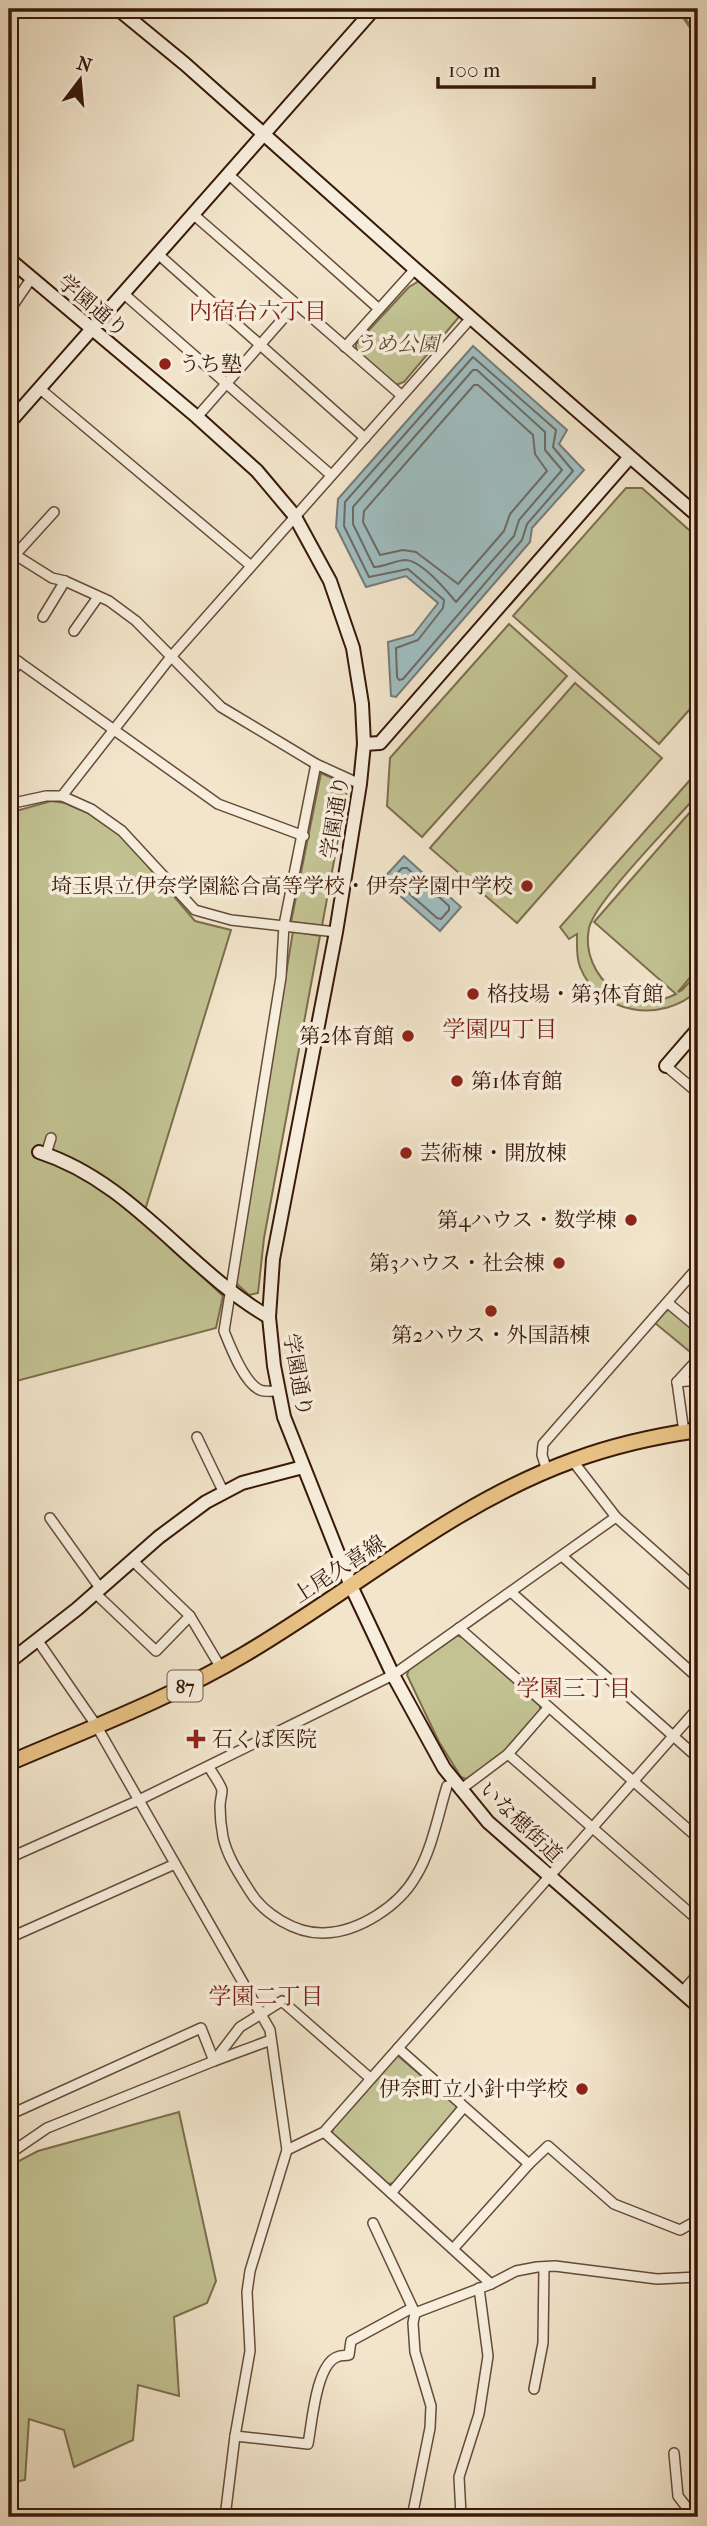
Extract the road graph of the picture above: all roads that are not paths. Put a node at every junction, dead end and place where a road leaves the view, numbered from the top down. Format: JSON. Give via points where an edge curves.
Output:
{"nodes":[{"id":1,"x":118,"y":9,"type":"edge"},
{"id":2,"x":374,"y":9,"type":"edge"},
{"id":3,"x":264,"y":134,"type":"junction"},
{"id":4,"x":229,"y":175,"type":"junction"},
{"id":5,"x":194,"y":215,"type":"junction"},
{"id":6,"x":159,"y":255,"type":"junction"},
{"id":7,"x":9,"y":259,"type":"edge"},
{"id":8,"x":415,"y":269,"type":"junction"},
{"id":9,"x":31,"y":279,"type":"junction"},
{"id":10,"x":124,"y":294,"type":"junction"},
{"id":11,"x":295,"y":305,"type":"junction"},
{"id":12,"x":379,"y":309,"type":"junction"},
{"id":13,"x":9,"y":311,"type":"edge"},
{"id":14,"x":471,"y":318,"type":"junction"},
{"id":15,"x":91,"y":330,"type":"junction"},
{"id":16,"x":260,"y":345,"type":"junction"},
{"id":17,"x":345,"y":347,"type":"junction"},
{"id":18,"x":226,"y":384,"type":"junction"},
{"id":19,"x":39,"y":388,"type":"junction"},
{"id":20,"x":401,"y":396,"type":"junction"},
{"id":21,"x":197,"y":417,"type":"junction"},
{"id":22,"x":9,"y":423,"type":"edge"},
{"id":23,"x":365,"y":438,"type":"junction"},
{"id":24,"x":629,"y":458,"type":"junction"},
{"id":25,"x":331,"y":475,"type":"junction"},
{"id":26,"x":54,"y":512,"type":"dead end"},
{"id":27,"x":294,"y":515,"type":"junction"},
{"id":28,"x":698,"y":516,"type":"edge"},
{"id":29,"x":11,"y":554,"type":"edge"},
{"id":30,"x":250,"y":565,"type":"junction"},
{"id":31,"x":65,"y":581,"type":"junction"},
{"id":32,"x":98,"y":597,"type":"junction"},
{"id":33,"x":43,"y":617,"type":"dead end"},
{"id":34,"x":74,"y":631,"type":"dead end"},
{"id":35,"x":9,"y":655,"type":"edge"},
{"id":36,"x":170,"y":658,"type":"junction"},
{"id":37,"x":19,"y":662,"type":"junction"},
{"id":38,"x":9,"y":676,"type":"edge"},
{"id":39,"x":114,"y":729,"type":"junction"},
{"id":40,"x":364,"y":744,"type":"junction"},
{"id":41,"x":316,"y":764,"type":"junction"},
{"id":42,"x":360,"y":784,"type":"junction"},
{"id":43,"x":62,"y":796,"type":"junction"},
{"id":44,"x":9,"y":804,"type":"edge"},
{"id":45,"x":304,"y":836,"type":"junction"},
{"id":46,"x":284,"y":925,"type":"junction"},
{"id":47,"x":336,"y":932,"type":"junction"},
{"id":48,"x":698,"y":1029,"type":"edge"},
{"id":49,"x":666,"y":1066,"type":"joint"},
{"id":50,"x":698,"y":1093,"type":"edge"},
{"id":51,"x":51,"y":1138,"type":"dead end"},
{"id":52,"x":42,"y":1153,"type":"joint"},
{"id":53,"x":698,"y":1267,"type":"edge"},
{"id":54,"x":229,"y":1292,"type":"junction"},
{"id":55,"x":668,"y":1303,"type":"junction"},
{"id":56,"x":269,"y":1317,"type":"junction"},
{"id":57,"x":698,"y":1328,"type":"edge"},
{"id":58,"x":698,"y":1359,"type":"edge"},
{"id":59,"x":698,"y":1380,"type":"edge"},
{"id":60,"x":677,"y":1382,"type":"junction"},
{"id":61,"x":278,"y":1391,"type":"junction"},
{"id":62,"x":691,"y":1431,"type":"edge"},
{"id":63,"x":197,"y":1437,"type":"dead end"},
{"id":64,"x":572,"y":1460,"type":"junction"},
{"id":65,"x":303,"y":1467,"type":"junction"},
{"id":66,"x":547,"y":1471,"type":"junction"},
{"id":67,"x":223,"y":1491,"type":"junction"},
{"id":68,"x":615,"y":1517,"type":"junction"},
{"id":69,"x":50,"y":1518,"type":"dead end"},
{"id":70,"x":562,"y":1556,"type":"junction"},
{"id":71,"x":132,"y":1560,"type":"junction"},
{"id":72,"x":351,"y":1587,"type":"junction"},
{"id":73,"x":97,"y":1590,"type":"junction"},
{"id":74,"x":698,"y":1590,"type":"edge"},
{"id":75,"x":511,"y":1592,"type":"junction"},
{"id":76,"x":190,"y":1616,"type":"junction"},
{"id":77,"x":459,"y":1628,"type":"junction"},
{"id":78,"x":38,"y":1641,"type":"junction"},
{"id":79,"x":9,"y":1662,"type":"edge"},
{"id":80,"x":221,"y":1668,"type":"junction"},
{"id":81,"x":393,"y":1675,"type":"junction"},
{"id":82,"x":698,"y":1678,"type":"edge"},
{"id":83,"x":548,"y":1708,"type":"junction"},
{"id":84,"x":698,"y":1708,"type":"edge"},
{"id":85,"x":96,"y":1725,"type":"junction"},
{"id":86,"x":674,"y":1737,"type":"junction"},
{"id":87,"x":508,"y":1754,"type":"junction"},
{"id":88,"x":698,"y":1758,"type":"edge"},
{"id":89,"x":9,"y":1763,"type":"edge"},
{"id":90,"x":209,"y":1767,"type":"junction"},
{"id":91,"x":634,"y":1783,"type":"junction"},
{"id":92,"x":447,"y":1786,"type":"dead end"},
{"id":93,"x":460,"y":1790,"type":"junction"},
{"id":94,"x":139,"y":1800,"type":"junction"},
{"id":95,"x":594,"y":1828,"type":"junction"},
{"id":96,"x":698,"y":1838,"type":"edge"},
{"id":97,"x":9,"y":1858,"type":"edge"},
{"id":98,"x":175,"y":1864,"type":"junction"},
{"id":99,"x":550,"y":1878,"type":"junction"},
{"id":100,"x":698,"y":1920,"type":"edge"},
{"id":101,"x":9,"y":1938,"type":"edge"},
{"id":102,"x":698,"y":1974,"type":"edge"},
{"id":103,"x":682,"y":1992,"type":"junction"},
{"id":104,"x":698,"y":2007,"type":"edge"},
{"id":105,"x":261,"y":2014,"type":"junction"},
{"id":106,"x":271,"y":2040,"type":"junction"},
{"id":107,"x":398,"y":2048,"type":"junction"},
{"id":108,"x":214,"y":2061,"type":"junction"},
{"id":109,"x":370,"y":2078,"type":"junction"},
{"id":110,"x":463,"y":2108,"type":"junction"},
{"id":111,"x":9,"y":2115,"type":"edge"},
{"id":112,"x":324,"y":2132,"type":"junction"},
{"id":113,"x":287,"y":2150,"type":"junction"},
{"id":114,"x":9,"y":2154,"type":"edge"},
{"id":115,"x":529,"y":2164,"type":"junction"},
{"id":116,"x":391,"y":2193,"type":"junction"},
{"id":117,"x":698,"y":2220,"type":"edge"},
{"id":118,"x":373,"y":2222,"type":"dead end"},
{"id":119,"x":453,"y":2249,"type":"junction"},
{"id":120,"x":544,"y":2267,"type":"junction"},
{"id":121,"x":698,"y":2277,"type":"edge"},
{"id":122,"x":491,"y":2284,"type":"junction"},
{"id":123,"x":479,"y":2288,"type":"junction"},
{"id":124,"x":414,"y":2311,"type":"junction"},
{"id":125,"x":534,"y":2389,"type":"dead end"},
{"id":126,"x":235,"y":2436,"type":"junction"},
{"id":127,"x":674,"y":2453,"type":"dead end"},
{"id":128,"x":412,"y":2515,"type":"edge"},
{"id":129,"x":225,"y":2517,"type":"edge"},
{"id":130,"x":694,"y":2517,"type":"edge"}],
"edges":[{"from":1,"to":3,"type":"street"},
{"from":2,"to":3,"type":"street"},
{"from":3,"to":4,"type":"street"},
{"from":3,"to":8,"type":"street"},
{"from":4,"to":5,"type":"street"},
{"from":4,"to":12,"type":"street"},
{"from":5,"to":6,"type":"street"},
{"from":5,"to":11,"type":"street"},
{"from":6,"to":10,"type":"street"},
{"from":6,"to":16,"type":"street"},
{"from":7,"to":9,"type":"street","name":"学園通り"},
{"from":8,"to":12,"type":"street"},
{"from":8,"to":14,"type":"street"},
{"from":9,"to":13,"type":"street"},
{"from":9,"to":15,"type":"street","name":"学園通り"},
{"from":10,"to":15,"type":"street"},
{"from":10,"to":18,"type":"street"},
{"from":11,"to":16,"type":"street"},
{"from":11,"to":17,"type":"street"},
{"from":12,"to":17,"type":"street"},
{"from":14,"to":20,"type":"street"},
{"from":14,"to":24,"type":"street"},
{"from":15,"to":19,"type":"street"},
{"from":15,"to":21,"type":"street","name":"学園通り"},
{"from":16,"to":18,"type":"street"},
{"from":16,"to":23,"type":"street"},
{"from":17,"to":20,"type":"street"},
{"from":18,"to":21,"type":"street"},
{"from":18,"to":25,"type":"street"},
{"from":19,"to":22,"type":"street"},
{"from":19,"to":30,"type":"street"},
{"from":20,"to":23,"type":"street"},
{"from":21,"to":27,"type":"street","name":"学園通り","via":[[257,471]]},
{"from":23,"to":25,"type":"street"},
{"from":24,"to":28,"type":"street"},
{"from":24,"to":40,"type":"street","via":[[380,743]]},
{"from":25,"to":27,"type":"street"},
{"from":26,"to":29,"type":"street"},
{"from":27,"to":30,"type":"street"},
{"from":27,"to":40,"type":"street","name":"学園通り","via":[[317,553],[343,613],[359,677]]},
{"from":29,"to":31,"type":"street"},
{"from":30,"to":36,"type":"street"},
{"from":31,"to":32,"type":"street"},
{"from":31,"to":33,"type":"street"},
{"from":32,"to":34,"type":"street"},
{"from":32,"to":36,"type":"street","via":[[136,621]]},
{"from":35,"to":37,"type":"street"},
{"from":36,"to":39,"type":"street"},
{"from":36,"to":41,"type":"street","via":[[221,707]]},
{"from":37,"to":38,"type":"street"},
{"from":37,"to":39,"type":"street"},
{"from":39,"to":43,"type":"street"},
{"from":39,"to":45,"type":"street","via":[[218,804]]},
{"from":40,"to":42,"type":"street","name":"学園通り"},
{"from":41,"to":42,"type":"street"},
{"from":41,"to":45,"type":"street"},
{"from":42,"to":47,"type":"street","name":"学園通り"},
{"from":43,"to":44,"type":"street"},
{"from":43,"to":46,"type":"street","via":[[122,831],[195,910],[231,920]]},
{"from":45,"to":46,"type":"street"},
{"from":46,"to":47,"type":"street"},
{"from":46,"to":54,"type":"street","via":[[281,976]]},
{"from":47,"to":56,"type":"street","name":"学園通り","via":[[277,1229]]},
{"from":48,"to":49,"type":"street"},
{"from":49,"to":50,"type":"street"},
{"from":51,"to":52,"type":"street"},
{"from":52,"to":54,"type":"street","via":[[74,1166],[133,1205]]},
{"from":53,"to":55,"type":"street"},
{"from":54,"to":56,"type":"street"},
{"from":54,"to":61,"type":"street","via":[[223,1331],[232,1351],[250,1382],[261,1391]]},
{"from":55,"to":57,"type":"street"},
{"from":55,"to":66,"type":"street","via":[[543,1444]]},
{"from":56,"to":61,"type":"street","name":"学園通り"},
{"from":58,"to":60,"type":"street"},
{"from":59,"to":60,"type":"street"},
{"from":60,"to":62,"type":"street"},
{"from":61,"to":65,"type":"street","name":"学園通り"},
{"from":62,"to":64,"type":"main road","name":"上尾久喜線","number":"87"},
{"from":63,"to":67,"type":"street"},
{"from":64,"to":66,"type":"main road","name":"上尾久喜線","number":"87"},
{"from":64,"to":68,"type":"street"},
{"from":65,"to":67,"type":"street","via":[[263,1475]]},
{"from":65,"to":72,"type":"street","name":"学園通り"},
{"from":66,"to":72,"type":"main road","name":"上尾久喜線","number":"87","via":[[456,1518]]},
{"from":67,"to":71,"type":"street"},
{"from":68,"to":70,"type":"street"},
{"from":68,"to":74,"type":"street"},
{"from":69,"to":73,"type":"street"},
{"from":70,"to":75,"type":"street"},
{"from":70,"to":82,"type":"street"},
{"from":71,"to":73,"type":"street"},
{"from":71,"to":76,"type":"street"},
{"from":72,"to":80,"type":"main road","name":"上尾久喜線","number":"87"},
{"from":72,"to":81,"type":"street","name":"いな穂街道"},
{"from":73,"to":76,"type":"street","via":[[156,1651]]},
{"from":73,"to":78,"type":"street"},
{"from":75,"to":77,"type":"street"},
{"from":75,"to":86,"type":"street"},
{"from":76,"to":80,"type":"street"},
{"from":77,"to":81,"type":"street"},
{"from":77,"to":83,"type":"street"},
{"from":78,"to":79,"type":"street"},
{"from":78,"to":85,"type":"street"},
{"from":80,"to":85,"type":"main road","name":"上尾久喜線","number":"87"},
{"from":81,"to":90,"type":"street"},
{"from":81,"to":93,"type":"street","name":"いな穂街道"},
{"from":83,"to":87,"type":"street"},
{"from":83,"to":91,"type":"street"},
{"from":84,"to":86,"type":"street"},
{"from":85,"to":89,"type":"main road","name":"上尾久喜線","number":"87"},
{"from":85,"to":94,"type":"street"},
{"from":86,"to":88,"type":"street"},
{"from":86,"to":91,"type":"street"},
{"from":87,"to":93,"type":"street"},
{"from":87,"to":95,"type":"street"},
{"from":90,"to":92,"type":"street","via":[[222,1789],[220,1819],[227,1851],[250,1893],[292,1926],[324,1933],[369,1919],[404,1892],[425,1858]]},
{"from":90,"to":94,"type":"street"},
{"from":91,"to":95,"type":"street"},
{"from":91,"to":96,"type":"street"},
{"from":93,"to":99,"type":"street","name":"いな穂街道"},
{"from":94,"to":97,"type":"street"},
{"from":94,"to":98,"type":"street"},
{"from":95,"to":99,"type":"street"},
{"from":95,"to":100,"type":"street"},
{"from":98,"to":101,"type":"street"},
{"from":98,"to":105,"type":"street"},
{"from":99,"to":103,"type":"street","name":"いな穂街道"},
{"from":99,"to":107,"type":"street"},
{"from":102,"to":103,"type":"street"},
{"from":103,"to":104,"type":"street","name":"いな穂街道"},
{"from":105,"to":106,"type":"street"},
{"from":105,"to":108,"type":"street","via":[[240,2027]]},
{"from":105,"to":109,"type":"street","via":[[282,2001]]},
{"from":106,"to":108,"type":"street"},
{"from":106,"to":113,"type":"street"},
{"from":107,"to":109,"type":"street"},
{"from":107,"to":110,"type":"street"},
{"from":108,"to":111,"type":"street","via":[[201,2028]]},
{"from":108,"to":114,"type":"street","via":[[47,2128]]},
{"from":109,"to":112,"type":"street"},
{"from":110,"to":115,"type":"street"},
{"from":110,"to":116,"type":"street"},
{"from":112,"to":113,"type":"street"},
{"from":112,"to":116,"type":"street"},
{"from":113,"to":126,"type":"street","via":[[250,2271],[250,2351]]},
{"from":115,"to":117,"type":"street","via":[[548,2146],[614,2204],[680,2230]]},
{"from":115,"to":119,"type":"street"},
{"from":116,"to":119,"type":"street"},
{"from":118,"to":124,"type":"street"},
{"from":119,"to":122,"type":"street"},
{"from":120,"to":121,"type":"street","via":[[657,2279]]},
{"from":120,"to":122,"type":"street","via":[[516,2271]]},
{"from":120,"to":125,"type":"street","via":[[543,2343]]},
{"from":122,"to":123,"type":"street"},
{"from":123,"to":124,"type":"street"},
{"from":123,"to":128,"type":"street","via":[[488,2356],[479,2414],[459,2477],[461,2515]]},
{"from":124,"to":126,"type":"street","via":[[351,2341],[349,2355],[326,2366],[308,2444]]},
{"from":124,"to":128,"type":"street","via":[[415,2352],[431,2406]]},
{"from":126,"to":129,"type":"street"},
{"from":127,"to":130,"type":"street","via":[[678,2496]]}]}
